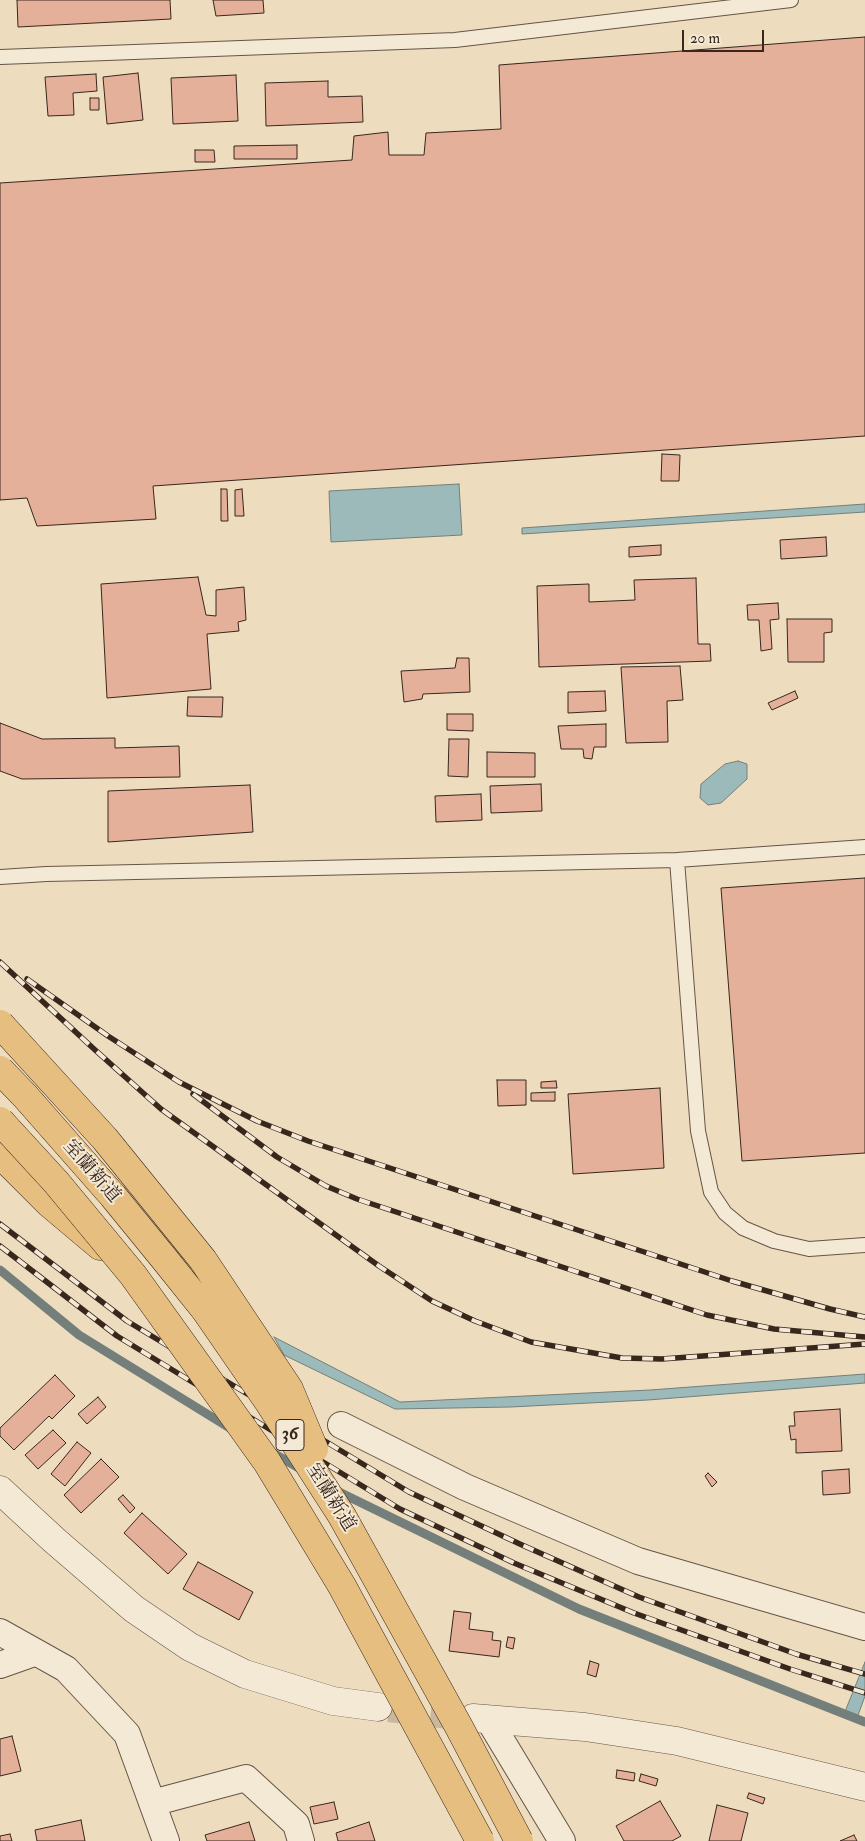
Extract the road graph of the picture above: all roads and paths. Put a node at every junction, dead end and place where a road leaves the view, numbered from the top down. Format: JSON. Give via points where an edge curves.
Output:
{"nodes":[{"id":1,"x":791,"y":0,"type":"edge"},
{"id":2,"x":0,"y":57,"type":"edge"},
{"id":3,"x":865,"y":847,"type":"edge"},
{"id":4,"x":677,"y":860,"type":"junction"},
{"id":5,"x":0,"y":877,"type":"edge"},
{"id":6,"x":0,"y":1024,"type":"edge"},
{"id":7,"x":0,"y":1070,"type":"edge"},
{"id":8,"x":0,"y":1121,"type":"edge"},
{"id":9,"x":0,"y":1154,"type":"edge"},
{"id":10,"x":865,"y":1245,"type":"edge"},
{"id":11,"x":133,"y":1275,"type":"junction"},
{"id":12,"x":341,"y":1425,"type":"dead end"},
{"id":13,"x":0,"y":1490,"type":"edge"},
{"id":14,"x":342,"y":1516,"type":"junction"},
{"id":15,"x":865,"y":1627,"type":"edge"},
{"id":16,"x":0,"y":1632,"type":"edge"},
{"id":17,"x":34,"y":1653,"type":"junction"},
{"id":18,"x":0,"y":1665,"type":"edge"},
{"id":19,"x":378,"y":1706,"type":"tunnel mouth"},
{"id":20,"x":481,"y":1719,"type":"joint"},
{"id":21,"x":865,"y":1787,"type":"edge"},
{"id":22,"x":152,"y":1803,"type":"junction"},
{"id":23,"x":166,"y":1841,"type":"edge"},
{"id":24,"x":300,"y":1841,"type":"edge"},
{"id":25,"x":480,"y":1841,"type":"edge"},
{"id":26,"x":519,"y":1841,"type":"edge"},
{"id":27,"x":562,"y":1841,"type":"edge"}],
"edges":[{"from":1,"to":2,"type":"lane","via":[[455,40]]},
{"from":3,"to":4,"type":"lane"},
{"from":4,"to":5,"type":"lane"},
{"from":4,"to":10,"type":"lane","via":[[698,1131],[711,1192],[726,1213],[743,1228],[774,1241],[809,1249]]},
{"from":6,"to":14,"type":"highway","bridge":true,"via":[[106,1139],[203,1260],[289,1390]]},
{"from":7,"to":14,"type":"highway","name":"室蘭新道","number":"36","bridge":true,"via":[[113,1196],[206,1311]]},
{"from":8,"to":11,"type":"highway","name":"室蘭新道","number":"36","bridge":true,"via":[[56,1182]]},
{"from":9,"to":11,"type":"highway","via":[[50,1204]]},
{"from":11,"to":25,"type":"highway","name":"室蘭新道","number":"36","bridge":true,"via":[[267,1462],[342,1586]]},
{"from":12,"to":15,"type":"street","via":[[465,1487],[638,1561]]},
{"from":13,"to":19,"type":"street","via":[[134,1609],[190,1647],[245,1674],[333,1701]]},
{"from":14,"to":26,"type":"highway","name":"室蘭新道","number":"36","bridge":true},
{"from":16,"to":17,"type":"street"},
{"from":17,"to":18,"type":"street"},
{"from":17,"to":22,"type":"street","via":[[66,1669],[127,1734]]},
{"from":20,"to":21,"type":"street","via":[[585,1727],[677,1741]]},
{"from":20,"to":27,"type":"street"},
{"from":22,"to":23,"type":"street"},
{"from":22,"to":24,"type":"street","via":[[246,1778],[296,1824]]}]}
